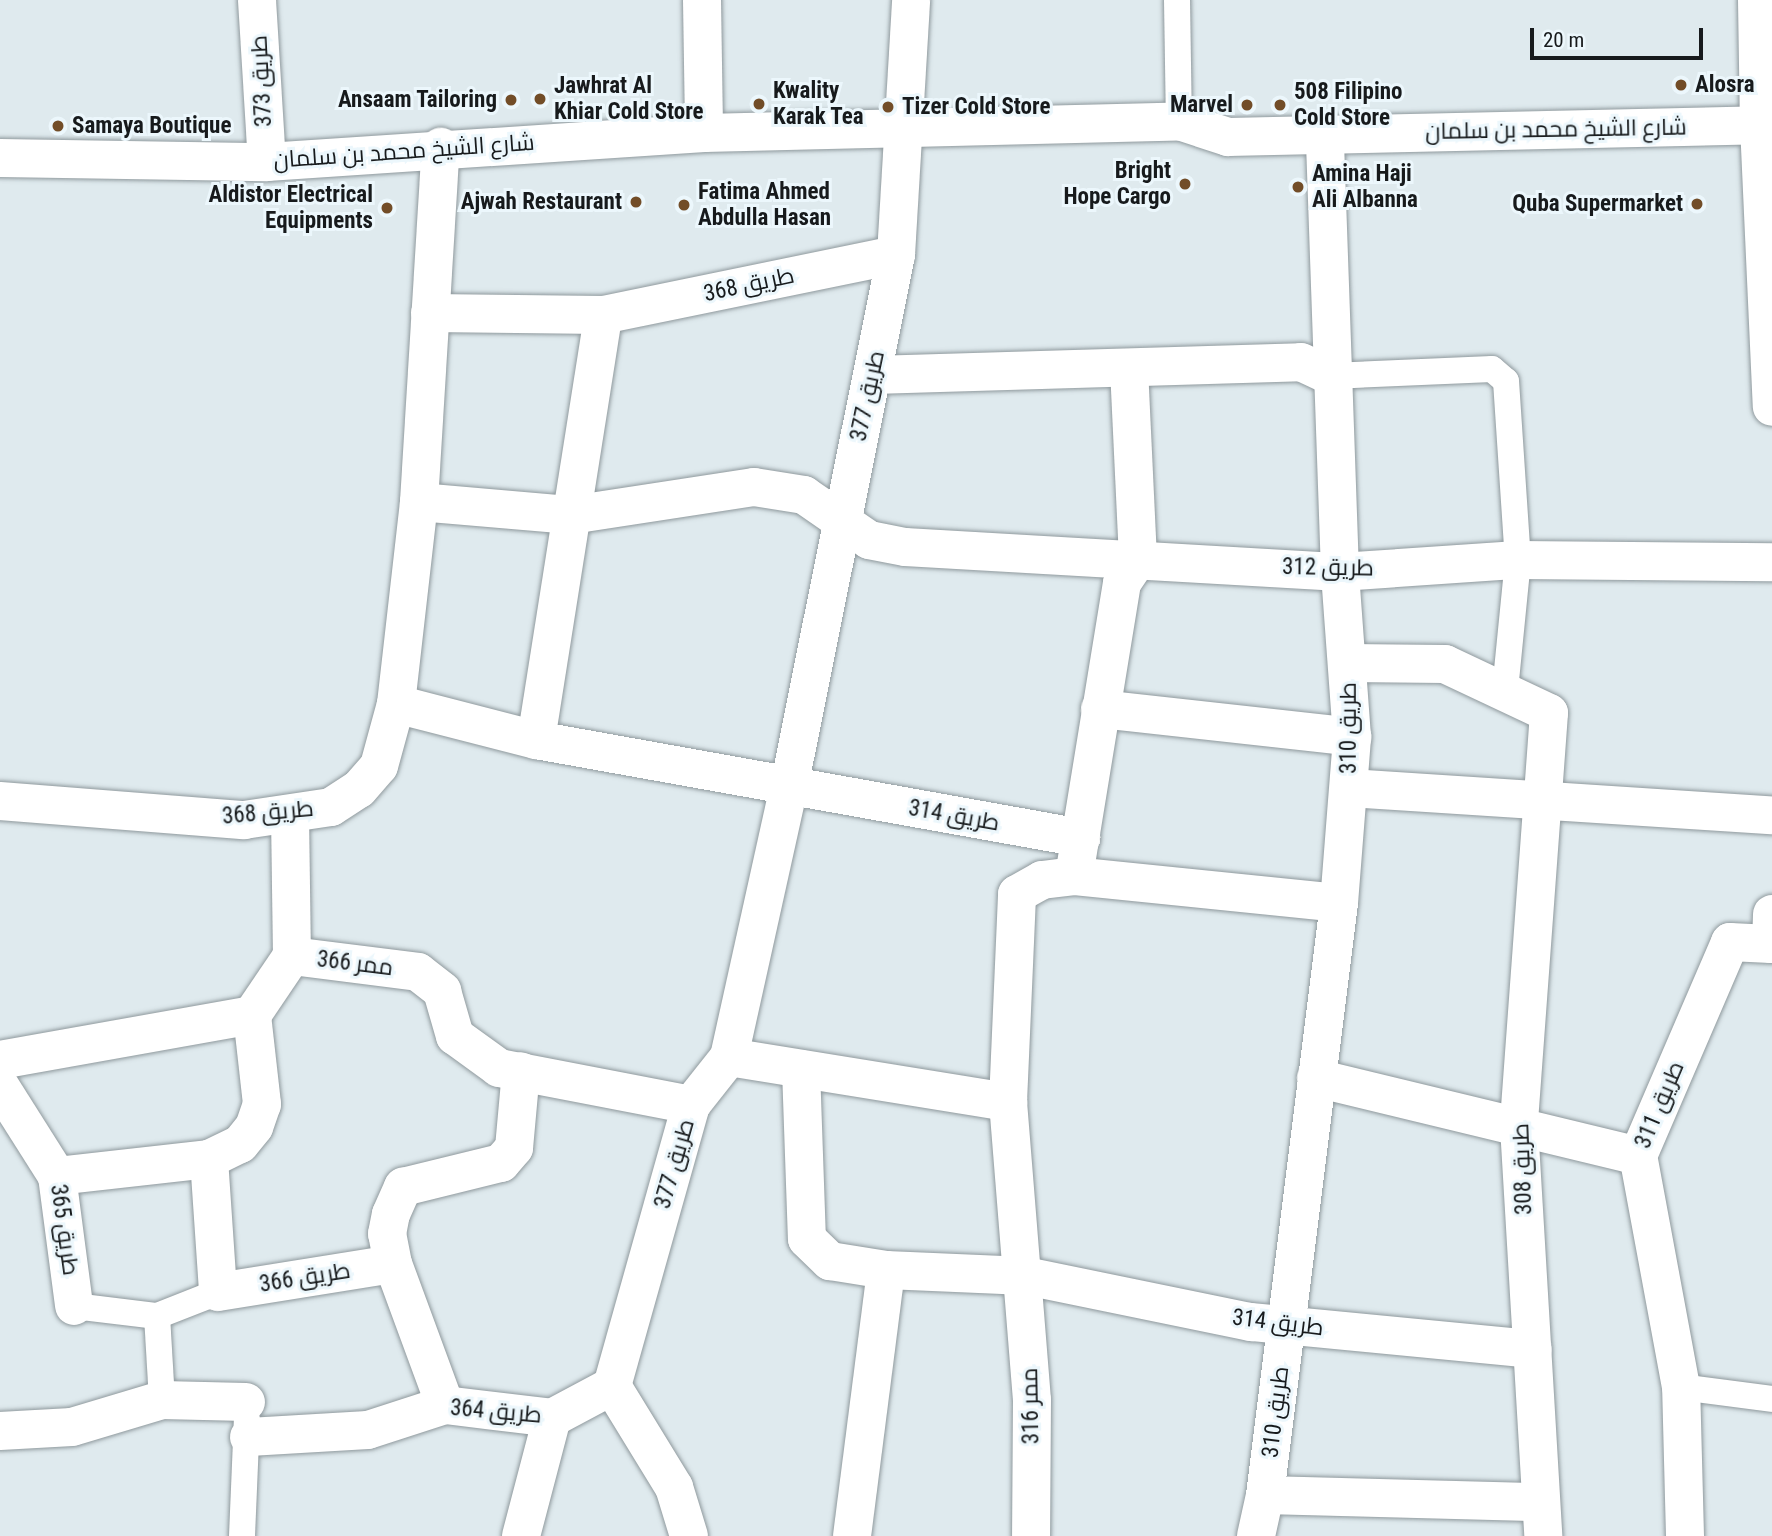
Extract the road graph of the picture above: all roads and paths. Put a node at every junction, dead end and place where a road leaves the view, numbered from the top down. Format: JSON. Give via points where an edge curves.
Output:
{"nodes":[{"id":1,"x":257,"y":0,"type":"edge"},
{"id":2,"x":702,"y":0,"type":"edge"},
{"id":3,"x":911,"y":0,"type":"edge"},
{"id":4,"x":1177,"y":0,"type":"edge"},
{"id":5,"x":1757,"y":0,"type":"edge"},
{"id":6,"x":1179,"y":121,"type":"junction"},
{"id":7,"x":1765,"y":125,"type":"edge"},
{"id":8,"x":906,"y":128,"type":"junction"},
{"id":9,"x":704,"y":133,"type":"junction"},
{"id":10,"x":1325,"y":135,"type":"junction"},
{"id":11,"x":442,"y":147,"type":"junction"},
{"id":12,"x":0,"y":158,"type":"edge"},
{"id":13,"x":267,"y":162,"type":"junction"},
{"id":14,"x":896,"y":255,"type":"junction"},
{"id":15,"x":430,"y":313,"type":"junction"},
{"id":16,"x":603,"y":315,"type":"junction"},
{"id":17,"x":1129,"y":369,"type":"junction"},
{"id":18,"x":873,"y":375,"type":"junction"},
{"id":19,"x":1331,"y":376,"type":"junction"},
{"id":20,"x":1772,"y":407,"type":"edge"},
{"id":21,"x":419,"y":502,"type":"junction"},
{"id":22,"x":571,"y":515,"type":"junction"},
{"id":23,"x":840,"y":523,"type":"junction"},
{"id":24,"x":1138,"y":559,"type":"junction"},
{"id":25,"x":1518,"y":560,"type":"junction"},
{"id":26,"x":1772,"y":562,"type":"edge"},
{"id":27,"x":1340,"y":572,"type":"junction"},
{"id":28,"x":1348,"y":663,"type":"junction"},
{"id":29,"x":1505,"y":691,"type":"junction"},
{"id":30,"x":396,"y":704,"type":"junction"},
{"id":31,"x":1100,"y":709,"type":"junction"},
{"id":32,"x":1352,"y":737,"type":"junction"},
{"id":33,"x":536,"y":740,"type":"junction"},
{"id":34,"x":789,"y":787,"type":"junction"},
{"id":35,"x":1349,"y":788,"type":"junction"},
{"id":36,"x":0,"y":801,"type":"edge"},
{"id":37,"x":1545,"y":803,"type":"junction"},
{"id":38,"x":290,"y":815,"type":"junction"},
{"id":39,"x":1772,"y":815,"type":"edge"},
{"id":40,"x":1081,"y":838,"type":"junction"},
{"id":41,"x":1074,"y":876,"type":"junction"},
{"id":42,"x":1339,"y":902,"type":"junction"},
{"id":43,"x":1772,"y":934,"type":"edge"},
{"id":44,"x":292,"y":956,"type":"junction"},
{"id":45,"x":251,"y":1015,"type":"junction"},
{"id":46,"x":729,"y":1057,"type":"junction"},
{"id":47,"x":0,"y":1060,"type":"edge"},
{"id":48,"x":801,"y":1069,"type":"junction"},
{"id":49,"x":521,"y":1071,"type":"junction"},
{"id":50,"x":1316,"y":1078,"type":"junction"},
{"id":51,"x":0,"y":1086,"type":"edge"},
{"id":52,"x":1008,"y":1102,"type":"junction"},
{"id":53,"x":691,"y":1105,"type":"junction"},
{"id":54,"x":1519,"y":1126,"type":"junction"},
{"id":55,"x":1638,"y":1156,"type":"junction"},
{"id":56,"x":209,"y":1159,"type":"junction"},
{"id":57,"x":57,"y":1176,"type":"junction"},
{"id":58,"x":393,"y":1264,"type":"junction"},
{"id":59,"x":886,"y":1270,"type":"junction"},
{"id":60,"x":1026,"y":1276,"type":"junction"},
{"id":61,"x":218,"y":1292,"type":"junction"},
{"id":62,"x":74,"y":1306,"type":"joint"},
{"id":63,"x":157,"y":1316,"type":"junction"},
{"id":64,"x":1287,"y":1325,"type":"junction"},
{"id":65,"x":1532,"y":1349,"type":"junction"},
{"id":66,"x":612,"y":1386,"type":"junction"},
{"id":67,"x":1681,"y":1387,"type":"junction"},
{"id":68,"x":1772,"y":1399,"type":"edge"},
{"id":69,"x":162,"y":1401,"type":"junction"},
{"id":70,"x":445,"y":1405,"type":"junction"},
{"id":71,"x":552,"y":1418,"type":"junction"},
{"id":72,"x":247,"y":1420,"type":"junction"},
{"id":73,"x":0,"y":1431,"type":"edge"},
{"id":74,"x":1265,"y":1495,"type":"junction"},
{"id":75,"x":1542,"y":1519,"type":"edge"},
{"id":76,"x":242,"y":1536,"type":"edge"},
{"id":77,"x":521,"y":1536,"type":"edge"},
{"id":78,"x":689,"y":1536,"type":"edge"},
{"id":79,"x":852,"y":1536,"type":"edge"},
{"id":80,"x":1031,"y":1536,"type":"edge"},
{"id":81,"x":1256,"y":1536,"type":"edge"},
{"id":82,"x":1685,"y":1536,"type":"edge"}],
"edges":[{"from":1,"to":13,"type":"street","name":"طريق 373"},
{"from":2,"to":9,"type":"street"},
{"from":3,"to":8,"type":"street","name":"طريق 377"},
{"from":4,"to":6,"type":"lane"},
{"from":5,"to":7,"type":"street"},
{"from":6,"to":8,"type":"street","name":"شارع الشيخ محمد بن سلمان"},
{"from":6,"to":10,"type":"street","name":"شارع الشيخ محمد بن سلمان","via":[[1228,137]]},
{"from":7,"to":10,"type":"street","name":"شارع الشيخ محمد بن سلمان"},
{"from":7,"to":20,"type":"street"},
{"from":8,"to":9,"type":"street","name":"شارع الشيخ محمد بن سلمان"},
{"from":8,"to":14,"type":"street","name":"طريق 377"},
{"from":9,"to":11,"type":"street","name":"شارع الشيخ محمد بن سلمان"},
{"from":10,"to":19,"type":"street","name":"طريق 310"},
{"from":11,"to":13,"type":"street","name":"شارع الشيخ محمد بن سلمان"},
{"from":11,"to":15,"type":"street","name":"طريق 368"},
{"from":12,"to":13,"type":"street","name":"شارع الشيخ محمد بن سلمان"},
{"from":14,"to":16,"type":"street","name":"طريق 368"},
{"from":14,"to":18,"type":"street","name":"طريق 377"},
{"from":15,"to":16,"type":"street","name":"طريق 368"},
{"from":15,"to":21,"type":"street","name":"طريق 368"},
{"from":16,"to":22,"type":"street"},
{"from":17,"to":18,"type":"street"},
{"from":17,"to":19,"type":"street","via":[[1301,362]]},
{"from":17,"to":24,"type":"street"},
{"from":18,"to":23,"type":"street","name":"طريق 377"},
{"from":19,"to":25,"type":"lane","via":[[1492,369],[1506,381]]},
{"from":19,"to":27,"type":"street","name":"طريق 310"},
{"from":21,"to":22,"type":"street"},
{"from":21,"to":30,"type":"street","name":"طريق 368"},
{"from":22,"to":23,"type":"street","via":[[754,488],[804,495]]},
{"from":22,"to":33,"type":"street"},
{"from":23,"to":24,"type":"street","name":"طريق 312","via":[[869,540],[905,547]]},
{"from":23,"to":34,"type":"street","name":"طريق 377"},
{"from":24,"to":27,"type":"street","name":"طريق 312"},
{"from":24,"to":31,"type":"street","via":[[1122,583]]},
{"from":25,"to":26,"type":"street","name":"طريق 312"},
{"from":25,"to":27,"type":"street","name":"طريق 312"},
{"from":25,"to":29,"type":"lane"},
{"from":27,"to":28,"type":"street","name":"طريق 310"},
{"from":28,"to":29,"type":"street","name":"طريق 308","via":[[1445,664]]},
{"from":28,"to":32,"type":"street","name":"طريق 310"},
{"from":29,"to":37,"type":"street","name":"طريق 308","via":[[1549,713]]},
{"from":30,"to":33,"type":"street"},
{"from":30,"to":38,"type":"street","name":"طريق 368","via":[[379,766],[359,789],[331,807]]},
{"from":31,"to":32,"type":"street"},
{"from":31,"to":40,"type":"street"},
{"from":32,"to":35,"type":"street","name":"طريق 310"},
{"from":33,"to":34,"type":"street"},
{"from":34,"to":40,"type":"street","name":"طريق 314"},
{"from":34,"to":46,"type":"street","name":"طريق 377"},
{"from":35,"to":37,"type":"street"},
{"from":35,"to":42,"type":"street","name":"طريق 310"},
{"from":36,"to":38,"type":"street","name":"طريق 368","via":[[244,820]]},
{"from":37,"to":39,"type":"street"},
{"from":37,"to":54,"type":"street","name":"طريق 308"},
{"from":38,"to":44,"type":"street"},
{"from":40,"to":41,"type":"street"},
{"from":41,"to":42,"type":"street"},
{"from":41,"to":52,"type":"street","via":[[1042,880],[1017,894]]},
{"from":42,"to":50,"type":"street","name":"طريق 310"},
{"from":43,"to":55,"type":"street","name":"طريق 311","via":[[1730,942]]},
{"from":44,"to":45,"type":"street","name":"ممر 366"},
{"from":44,"to":49,"type":"street","name":"ممر 366","via":[[418,972],[442,991],[455,1036],[499,1068]]},
{"from":45,"to":47,"type":"street"},
{"from":45,"to":56,"type":"street","via":[[262,1104],[254,1127],[240,1144]]},
{"from":46,"to":48,"type":"street"},
{"from":46,"to":53,"type":"street","name":"طريق 377"},
{"from":48,"to":52,"type":"street"},
{"from":48,"to":59,"type":"street","name":"طريق 314","via":[[807,1239],[830,1261]]},
{"from":49,"to":53,"type":"street","name":"ممر 366"},
{"from":49,"to":58,"type":"street","via":[[514,1148],[501,1163],[403,1187],[387,1234]]},
{"from":50,"to":54,"type":"street"},
{"from":50,"to":64,"type":"street","name":"طريق 310"},
{"from":51,"to":57,"type":"street","name":"طريق 365"},
{"from":52,"to":60,"type":"street"},
{"from":53,"to":66,"type":"street","name":"طريق 377"},
{"from":54,"to":55,"type":"street"},
{"from":54,"to":65,"type":"street","name":"طريق 308"},
{"from":55,"to":67,"type":"street","name":"طريق 311"},
{"from":56,"to":57,"type":"street"},
{"from":56,"to":61,"type":"street"},
{"from":57,"to":62,"type":"street","name":"طريق 365"},
{"from":58,"to":61,"type":"street","name":"طريق 366"},
{"from":58,"to":70,"type":"street"},
{"from":59,"to":60,"type":"street","name":"طريق 314"},
{"from":59,"to":79,"type":"street"},
{"from":60,"to":64,"type":"street","name":"طريق 314","via":[[1251,1322]]},
{"from":60,"to":80,"type":"street","name":"ممر 316","via":[[1032,1399]]},
{"from":61,"to":63,"type":"lane","name":"طريق 366"},
{"from":62,"to":63,"type":"lane","name":"طريق 366"},
{"from":63,"to":69,"type":"lane"},
{"from":64,"to":65,"type":"street","name":"طريق 314"},
{"from":64,"to":74,"type":"street","name":"طريق 310"},
{"from":65,"to":75,"type":"street","name":"طريق 308"},
{"from":66,"to":71,"type":"street","name":"طريق 364"},
{"from":66,"to":78,"type":"street","via":[[674,1487]]},
{"from":67,"to":68,"type":"lane"},
{"from":67,"to":82,"type":"street","name":"طريق 311"},
{"from":69,"to":72,"type":"street","name":"طريق 364"},
{"from":69,"to":73,"type":"street","name":"طريق 364","via":[[72,1427]]},
{"from":70,"to":71,"type":"street","name":"طريق 364"},
{"from":70,"to":72,"type":"street","name":"طريق 364","via":[[368,1430]]},
{"from":71,"to":77,"type":"street"},
{"from":72,"to":76,"type":"lane"},
{"from":74,"to":75,"type":"street"},
{"from":74,"to":81,"type":"street","name":"طريق 310"}]}
